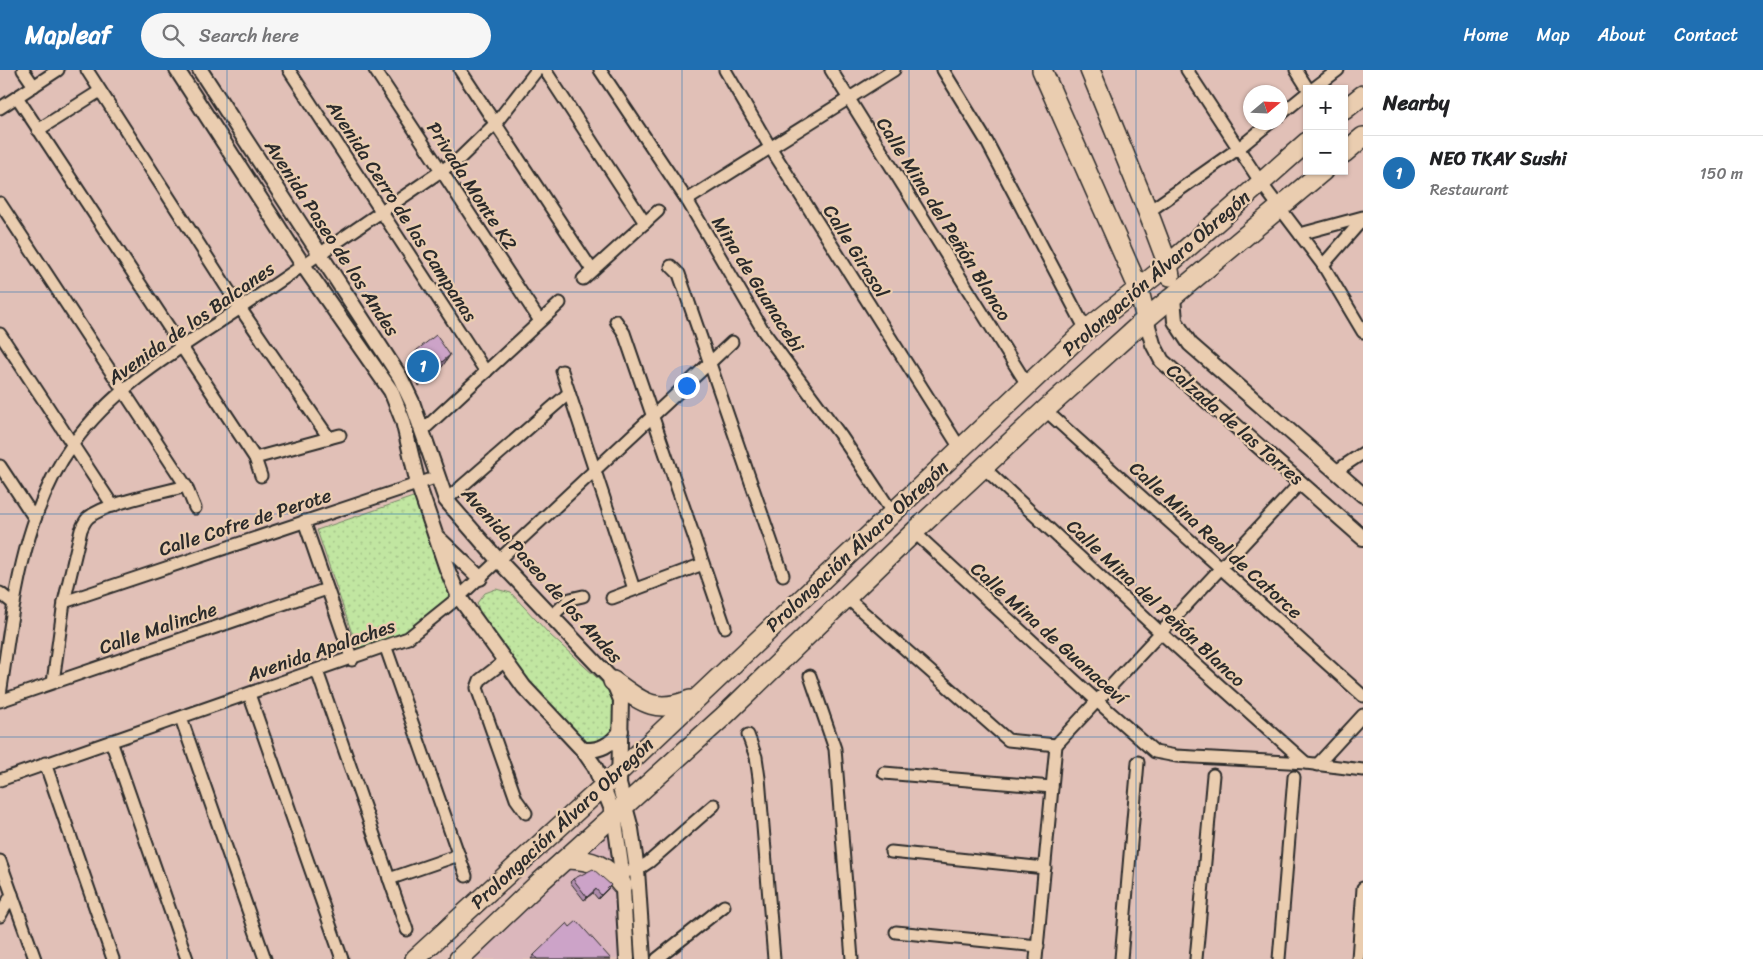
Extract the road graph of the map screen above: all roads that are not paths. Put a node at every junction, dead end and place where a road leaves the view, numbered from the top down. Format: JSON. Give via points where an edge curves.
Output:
{"nodes":[{"id":1,"x":23,"y":70,"type":"edge"},
{"id":2,"x":58,"y":70,"type":"edge"},
{"id":3,"x":86,"y":70,"type":"edge"},
{"id":4,"x":177,"y":70,"type":"edge"},
{"id":5,"x":200,"y":70,"type":"edge"},
{"id":6,"x":289,"y":70,"type":"edge"},
{"id":7,"x":375,"y":70,"type":"edge"},
{"id":8,"x":460,"y":70,"type":"edge"},
{"id":9,"x":537,"y":70,"type":"edge"},
{"id":10,"x":545,"y":70,"type":"edge"},
{"id":11,"x":600,"y":70,"type":"edge"},
{"id":12,"x":725,"y":70,"type":"edge"},
{"id":13,"x":831,"y":70,"type":"edge"},
{"id":14,"x":894,"y":70,"type":"edge"},
{"id":15,"x":943,"y":70,"type":"edge"},
{"id":16,"x":1042,"y":70,"type":"edge"},
{"id":17,"x":1090,"y":70,"type":"edge"},
{"id":18,"x":1187,"y":70,"type":"edge"},
{"id":19,"x":1296,"y":70,"type":"edge"},
{"id":20,"x":1338,"y":70,"type":"edge"},
{"id":21,"x":1305,"y":85,"type":"edge"},
{"id":22,"x":1318,"y":85,"type":"edge"},
{"id":23,"x":34,"y":86,"type":"junction"},
{"id":24,"x":100,"y":91,"type":"junction"},
{"id":25,"x":1363,"y":95,"type":"edge"},
{"id":26,"x":1303,"y":96,"type":"edge"},
{"id":27,"x":17,"y":98,"type":"junction"},
{"id":28,"x":849,"y":98,"type":"junction"},
{"id":29,"x":1348,"y":107,"type":"edge"},
{"id":30,"x":0,"y":108,"type":"edge"},
{"id":31,"x":1288,"y":108,"type":"edge"},
{"id":32,"x":495,"y":124,"type":"junction"},
{"id":33,"x":38,"y":130,"type":"junction"},
{"id":34,"x":1261,"y":130,"type":"edge"},
{"id":35,"x":1363,"y":137,"type":"edge"},
{"id":36,"x":1303,"y":146,"type":"edge"},
{"id":37,"x":770,"y":147,"type":"junction"},
{"id":38,"x":1239,"y":148,"type":"junction"},
{"id":39,"x":1348,"y":150,"type":"edge"},
{"id":40,"x":441,"y":171,"type":"junction"},
{"id":41,"x":1318,"y":175,"type":"edge"},
{"id":42,"x":1261,"y":183,"type":"junction"},
{"id":43,"x":687,"y":200,"type":"junction"},
{"id":44,"x":0,"y":203,"type":"edge"},
{"id":45,"x":1280,"y":208,"type":"junction"},
{"id":46,"x":381,"y":212,"type":"junction"},
{"id":47,"x":658,"y":212,"type":"dead end"},
{"id":48,"x":1148,"y":212,"type":"junction"},
{"id":49,"x":1363,"y":218,"type":"edge"},
{"id":50,"x":645,"y":223,"type":"junction"},
{"id":51,"x":1300,"y":234,"type":"junction"},
{"id":52,"x":319,"y":254,"type":"junction"},
{"id":53,"x":304,"y":265,"type":"junction"},
{"id":54,"x":1168,"y":265,"type":"junction"},
{"id":55,"x":1323,"y":265,"type":"junction"},
{"id":56,"x":671,"y":266,"type":"dead end"},
{"id":57,"x":592,"y":270,"type":"junction"},
{"id":58,"x":583,"y":279,"type":"dead end"},
{"id":59,"x":1138,"y":287,"type":"junction"},
{"id":60,"x":1173,"y":297,"type":"junction"},
{"id":61,"x":560,"y":303,"type":"dead end"},
{"id":62,"x":240,"y":308,"type":"junction"},
{"id":63,"x":1146,"y":319,"type":"junction"},
{"id":64,"x":540,"y":321,"type":"junction"},
{"id":65,"x":616,"y":321,"type":"dead end"},
{"id":66,"x":1086,"y":330,"type":"junction"},
{"id":67,"x":1363,"y":332,"type":"edge"},
{"id":68,"x":0,"y":334,"type":"edge"},
{"id":69,"x":732,"y":342,"type":"dead end"},
{"id":70,"x":181,"y":348,"type":"junction"},
{"id":71,"x":710,"y":362,"type":"junction"},
{"id":72,"x":562,"y":371,"type":"dead end"},
{"id":73,"x":486,"y":372,"type":"junction"},
{"id":74,"x":1028,"y":386,"type":"junction"},
{"id":75,"x":123,"y":390,"type":"junction"},
{"id":76,"x":569,"y":393,"type":"junction"},
{"id":77,"x":1045,"y":410,"type":"junction"},
{"id":78,"x":653,"y":418,"type":"junction"},
{"id":79,"x":422,"y":431,"type":"junction"},
{"id":80,"x":72,"y":444,"type":"junction"},
{"id":81,"x":957,"y":452,"type":"junction"},
{"id":82,"x":1363,"y":453,"type":"edge"},
{"id":83,"x":255,"y":458,"type":"junction"},
{"id":84,"x":0,"y":466,"type":"edge"},
{"id":85,"x":983,"y":467,"type":"junction"},
{"id":86,"x":1336,"y":471,"type":"junction"},
{"id":87,"x":595,"y":472,"type":"junction"},
{"id":88,"x":261,"y":476,"type":"dead end"},
{"id":89,"x":438,"y":477,"type":"junction"},
{"id":90,"x":1300,"y":482,"type":"junction"},
{"id":91,"x":418,"y":484,"type":"junction"},
{"id":92,"x":186,"y":486,"type":"junction"},
{"id":93,"x":957,"y":491,"type":"junction"},
{"id":94,"x":1363,"y":495,"type":"edge"},
{"id":95,"x":446,"y":500,"type":"junction"},
{"id":96,"x":113,"y":506,"type":"junction"},
{"id":97,"x":194,"y":508,"type":"dead end"},
{"id":98,"x":892,"y":512,"type":"junction"},
{"id":99,"x":35,"y":519,"type":"junction"},
{"id":100,"x":304,"y":521,"type":"junction"},
{"id":101,"x":914,"y":532,"type":"junction"},
{"id":102,"x":436,"y":536,"type":"junction"},
{"id":103,"x":1363,"y":538,"type":"edge"},
{"id":104,"x":498,"y":561,"type":"junction"},
{"id":105,"x":703,"y":564,"type":"junction"},
{"id":106,"x":1220,"y":569,"type":"junction"},
{"id":107,"x":783,"y":575,"type":"dead end"},
{"id":108,"x":480,"y":578,"type":"junction"},
{"id":109,"x":327,"y":589,"type":"junction"},
{"id":110,"x":634,"y":589,"type":"junction"},
{"id":111,"x":0,"y":593,"type":"edge"},
{"id":112,"x":583,"y":596,"type":"dead end"},
{"id":113,"x":459,"y":597,"type":"junction"},
{"id":114,"x":846,"y":597,"type":"junction"},
{"id":115,"x":612,"y":598,"type":"dead end"},
{"id":116,"x":64,"y":602,"type":"junction"},
{"id":117,"x":14,"y":604,"type":"junction"},
{"id":118,"x":551,"y":617,"type":"junction"},
{"id":119,"x":725,"y":626,"type":"dead end"},
{"id":120,"x":1161,"y":633,"type":"junction"},
{"id":121,"x":386,"y":648,"type":"junction"},
{"id":122,"x":352,"y":660,"type":"junction"},
{"id":123,"x":505,"y":661,"type":"junction"},
{"id":124,"x":317,"y":671,"type":"junction"},
{"id":125,"x":810,"y":676,"type":"dead end"},
{"id":126,"x":613,"y":681,"type":"junction"},
{"id":127,"x":53,"y":682,"type":"junction"},
{"id":128,"x":249,"y":694,"type":"junction"},
{"id":129,"x":0,"y":695,"type":"edge"},
{"id":130,"x":698,"y":695,"type":"junction"},
{"id":131,"x":1363,"y":696,"type":"edge"},
{"id":132,"x":0,"y":701,"type":"edge"},
{"id":133,"x":1097,"y":701,"type":"junction"},
{"id":134,"x":725,"y":715,"type":"junction"},
{"id":135,"x":1363,"y":715,"type":"edge"},
{"id":136,"x":181,"y":718,"type":"junction"},
{"id":137,"x":621,"y":730,"type":"junction"},
{"id":138,"x":748,"y":735,"type":"dead end"},
{"id":139,"x":112,"y":741,"type":"junction"},
{"id":140,"x":1056,"y":745,"type":"junction"},
{"id":141,"x":583,"y":750,"type":"junction"},
{"id":142,"x":1138,"y":762,"type":"dead end"},
{"id":143,"x":45,"y":764,"type":"junction"},
{"id":144,"x":1311,"y":764,"type":"junction"},
{"id":145,"x":1363,"y":770,"type":"edge"},
{"id":146,"x":619,"y":772,"type":"junction"},
{"id":147,"x":884,"y":773,"type":"dead end"},
{"id":148,"x":1212,"y":776,"type":"dead end"},
{"id":149,"x":1294,"y":777,"type":"dead end"},
{"id":150,"x":0,"y":780,"type":"edge"},
{"id":151,"x":604,"y":785,"type":"junction"},
{"id":152,"x":1052,"y":788,"type":"junction"},
{"id":153,"x":714,"y":805,"type":"dead end"},
{"id":154,"x":619,"y":810,"type":"junction"},
{"id":155,"x":526,"y":813,"type":"dead end"},
{"id":156,"x":891,"y":852,"type":"dead end"},
{"id":157,"x":458,"y":855,"type":"junction"},
{"id":158,"x":566,"y":859,"type":"junction"},
{"id":159,"x":0,"y":861,"type":"edge"},
{"id":160,"x":1045,"y":868,"type":"junction"},
{"id":161,"x":637,"y":870,"type":"junction"},
{"id":162,"x":466,"y":876,"type":"dead end"},
{"id":163,"x":622,"y":878,"type":"junction"},
{"id":164,"x":390,"y":879,"type":"junction"},
{"id":165,"x":1363,"y":888,"type":"edge"},
{"id":166,"x":12,"y":894,"type":"junction"},
{"id":167,"x":724,"y":906,"type":"dead end"},
{"id":168,"x":0,"y":916,"type":"edge"},
{"id":169,"x":407,"y":930,"type":"dead end"},
{"id":170,"x":896,"y":932,"type":"dead end"},
{"id":171,"x":1038,"y":946,"type":"junction"},
{"id":172,"x":35,"y":959,"type":"edge"},
{"id":173,"x":113,"y":959,"type":"edge"},
{"id":174,"x":187,"y":959,"type":"edge"},
{"id":175,"x":265,"y":959,"type":"edge"},
{"id":176,"x":342,"y":959,"type":"edge"},
{"id":177,"x":415,"y":959,"type":"edge"},
{"id":178,"x":459,"y":959,"type":"edge"},
{"id":179,"x":627,"y":959,"type":"edge"},
{"id":180,"x":643,"y":959,"type":"edge"},
{"id":181,"x":657,"y":959,"type":"edge"},
{"id":182,"x":774,"y":959,"type":"edge"},
{"id":183,"x":852,"y":959,"type":"edge"},
{"id":184,"x":1036,"y":959,"type":"edge"},
{"id":185,"x":1121,"y":959,"type":"edge"},
{"id":186,"x":1196,"y":959,"type":"edge"},
{"id":187,"x":1279,"y":959,"type":"edge"},
{"id":188,"x":1358,"y":959,"type":"edge"}],
"edges":[{"from":1,"to":23,"type":"street"},
{"from":2,"to":23,"type":"street"},
{"from":3,"to":24,"type":"street"},
{"from":4,"to":53,"type":"street","name":"Avenida Paseo de los Andes"},
{"from":5,"to":52,"type":"street","name":"Avenida Paseo de los Andes"},
{"from":6,"to":46,"type":"street","name":"Avenida Cerro de las Campanas"},
{"from":7,"to":40,"type":"street","name":"Privada Monte K2"},
{"from":8,"to":32,"type":"street"},
{"from":9,"to":32,"type":"street","name":"Avenida de los Balcanes"},
{"from":10,"to":50,"type":"street"},
{"from":11,"to":43,"type":"street","name":"Mina de Guanacebi"},
{"from":12,"to":37,"type":"street","name":"Calle Girasol"},
{"from":13,"to":28,"type":"street","name":"Calle Mina del Peñón Blanco"},
{"from":14,"to":28,"type":"street"},
{"from":15,"to":66,"type":"street","via":[[987,142]]},
{"from":16,"to":59,"type":"main road","name":"Calzada de las Torres"},
{"from":17,"to":48,"type":"main road"},
{"from":18,"to":38,"type":"street"},
{"from":19,"to":21,"type":"street"},
{"from":20,"to":22,"type":"street"},
{"from":23,"to":27,"type":"street"},
{"from":24,"to":33,"type":"street"},
{"from":24,"to":62,"type":"street"},
{"from":25,"to":29,"type":"main road"},
{"from":26,"to":31,"type":"street"},
{"from":27,"to":30,"type":"street"},
{"from":27,"to":33,"type":"street"},
{"from":28,"to":37,"type":"street"},
{"from":28,"to":74,"type":"street","name":"Calle Mina del Peñón Blanco"},
{"from":32,"to":40,"type":"street","name":"Avenida de los Balcanes","via":[[460,158]]},
{"from":32,"to":57,"type":"street"},
{"from":33,"to":70,"type":"street"},
{"from":34,"to":38,"type":"street"},
{"from":35,"to":39,"type":"main road"},
{"from":36,"to":42,"type":"main road","name":"Prolongación Álvaro Obregón"},
{"from":37,"to":43,"type":"street"},
{"from":37,"to":81,"type":"street","name":"Calle Girasol"},
{"from":38,"to":42,"type":"street"},
{"from":38,"to":48,"type":"street"},
{"from":40,"to":46,"type":"street","name":"Avenida de los Balcanes"},
{"from":40,"to":64,"type":"street","name":"Privada Monte K2"},
{"from":41,"to":45,"type":"main road","name":"Prolongación Álvaro Obregón"},
{"from":42,"to":45,"type":"street"},
{"from":42,"to":54,"type":"main road","name":"Prolongación Álvaro Obregón"},
{"from":43,"to":98,"type":"street","name":"Mina de Guanacebi","via":[[764,332]]},
{"from":44,"to":75,"type":"street"},
{"from":45,"to":51,"type":"street"},
{"from":45,"to":60,"type":"main road","name":"Prolongación Álvaro Obregón"},
{"from":46,"to":52,"type":"street","name":"Avenida de los Balcanes"},
{"from":46,"to":73,"type":"street","name":"Avenida Cerro de las Campanas"},
{"from":47,"to":50,"type":"street"},
{"from":48,"to":54,"type":"main road"},
{"from":49,"to":51,"type":"street"},
{"from":49,"to":55,"type":"street"},
{"from":50,"to":57,"type":"street"},
{"from":51,"to":55,"type":"street"},
{"from":52,"to":53,"type":"street","name":"Avenida de los Balcanes"},
{"from":52,"to":79,"type":"street","name":"Avenida Paseo de los Andes","via":[[400,376]]},
{"from":53,"to":62,"type":"street","name":"Avenida de los Balcanes"},
{"from":53,"to":91,"type":"street","name":"Avenida Paseo de los Andes","via":[[391,391],[403,421]]},
{"from":54,"to":59,"type":"main road","name":"Prolongación Álvaro Obregón"},
{"from":54,"to":60,"type":"main road"},
{"from":55,"to":67,"type":"street"},
{"from":56,"to":71,"type":"street","via":[[679,274]]},
{"from":57,"to":58,"type":"street"},
{"from":59,"to":63,"type":"main road","name":"Calzada de las Torres"},
{"from":59,"to":66,"type":"main road","name":"Prolongación Álvaro Obregón"},
{"from":60,"to":63,"type":"main road","name":"Prolongación Álvaro Obregón"},
{"from":60,"to":86,"type":"street","name":"Calzada de las Torres","via":[[1175,321],[1190,344]]},
{"from":61,"to":64,"type":"street"},
{"from":62,"to":70,"type":"street","name":"Avenida de los Balcanes"},
{"from":62,"to":83,"type":"street","via":[[334,437]]},
{"from":63,"to":77,"type":"main road","name":"Prolongación Álvaro Obregón"},
{"from":63,"to":90,"type":"street","name":"Calzada de las Torres","via":[[1162,361]]},
{"from":64,"to":73,"type":"street"},
{"from":65,"to":78,"type":"street","via":[[624,333]]},
{"from":66,"to":74,"type":"main road","name":"Prolongación Álvaro Obregón"},
{"from":68,"to":80,"type":"street"},
{"from":69,"to":71,"type":"street","name":"Avenida Apalaches"},
{"from":70,"to":75,"type":"street","name":"Avenida de los Balcanes"},
{"from":70,"to":83,"type":"street"},
{"from":71,"to":78,"type":"street","name":"Avenida Apalaches"},
{"from":71,"to":107,"type":"street"},
{"from":72,"to":76,"type":"street"},
{"from":73,"to":79,"type":"street"},
{"from":74,"to":81,"type":"main road","name":"Prolongación Álvaro Obregón"},
{"from":75,"to":80,"type":"street","name":"Avenida de los Balcanes"},
{"from":75,"to":92,"type":"street"},
{"from":76,"to":87,"type":"street"},
{"from":76,"to":95,"type":"street"},
{"from":77,"to":85,"type":"main road","name":"Prolongación Álvaro Obregón"},
{"from":77,"to":106,"type":"street","name":"Calle Mina Real de Catorce"},
{"from":78,"to":87,"type":"street","name":"Avenida Apalaches"},
{"from":78,"to":105,"type":"street"},
{"from":79,"to":89,"type":"street","name":"Avenida Paseo de los Andes"},
{"from":80,"to":96,"type":"street"},
{"from":80,"to":99,"type":"street","name":"Avenida de los Balcanes"},
{"from":81,"to":93,"type":"main road","via":[[944,482],[949,492]]},
{"from":81,"to":98,"type":"main road","name":"Prolongación Álvaro Obregón"},
{"from":82,"to":86,"type":"street"},
{"from":83,"to":88,"type":"street"},
{"from":84,"to":99,"type":"street"},
{"from":85,"to":93,"type":"main road","name":"Prolongación Álvaro Obregón"},
{"from":85,"to":120,"type":"street","name":"Calle Mina del Peñón Blanco"},
{"from":86,"to":94,"type":"street","name":"Calzada de las Torres"},
{"from":87,"to":104,"type":"street","name":"Avenida Apalaches"},
{"from":87,"to":110,"type":"street"},
{"from":89,"to":91,"type":"street","name":"Calle Cofre de Perote"},
{"from":89,"to":95,"type":"street","name":"Avenida Paseo de los Andes"},
{"from":90,"to":103,"type":"street","name":"Calzada de las Torres"},
{"from":90,"to":106,"type":"street"},
{"from":91,"to":100,"type":"street","name":"Calle Cofre de Perote"},
{"from":91,"to":102,"type":"street","name":"Avenida Paseo de los Andes"},
{"from":92,"to":96,"type":"street"},
{"from":92,"to":97,"type":"street"},
{"from":93,"to":101,"type":"main road","name":"Prolongación Álvaro Obregón"},
{"from":95,"to":104,"type":"street","name":"Avenida Paseo de los Andes"},
{"from":96,"to":116,"type":"street","via":[[85,522]]},
{"from":98,"to":130,"type":"main road","name":"Prolongación Álvaro Obregón"},
{"from":99,"to":117,"type":"street","name":"Avenida de los Balcanes"},
{"from":100,"to":109,"type":"street"},
{"from":100,"to":116,"type":"street","name":"Calle Cofre de Perote"},
{"from":101,"to":114,"type":"main road","name":"Prolongación Álvaro Obregón"},
{"from":101,"to":133,"type":"street","name":"Calle Mina de Guanaceví"},
{"from":102,"to":108,"type":"street"},
{"from":102,"to":113,"type":"street","name":"Avenida Paseo de los Andes"},
{"from":104,"to":108,"type":"street","name":"Avenida Apalaches"},
{"from":104,"to":118,"type":"street","name":"Avenida Paseo de los Andes"},
{"from":105,"to":110,"type":"street"},
{"from":105,"to":119,"type":"street"},
{"from":106,"to":120,"type":"street"},
{"from":106,"to":131,"type":"street","name":"Calle Mina Real de Catorce"},
{"from":108,"to":113,"type":"street","name":"Avenida Apalaches"},
{"from":109,"to":122,"type":"street"},
{"from":109,"to":127,"type":"street","name":"Calle Malinche"},
{"from":110,"to":115,"type":"street"},
{"from":111,"to":117,"type":"street"},
{"from":112,"to":118,"type":"street","via":[[570,599]]},
{"from":113,"to":121,"type":"street","name":"Avenida Apalaches","via":[[419,632]]},
{"from":113,"to":123,"type":"street","name":"Avenida Paseo de los Andes"},
{"from":114,"to":134,"type":"main road","name":"Prolongación Álvaro Obregón"},
{"from":114,"to":140,"type":"street","via":[[1008,740]]},
{"from":116,"to":127,"type":"street"},
{"from":117,"to":129,"type":"street","name":"Avenida de los Balcanes"},
{"from":118,"to":126,"type":"street","name":"Avenida Paseo de los Andes"},
{"from":120,"to":133,"type":"street"},
{"from":120,"to":144,"type":"street","name":"Calle Mina del Peñón Blanco"},
{"from":121,"to":122,"type":"street","name":"Avenida Apalaches"},
{"from":121,"to":157,"type":"street"},
{"from":122,"to":124,"type":"street","name":"Avenida Apalaches"},
{"from":123,"to":141,"type":"street","name":"Avenida Paseo de los Andes","via":[[524,687]]},
{"from":123,"to":155,"type":"street","via":[[480,680],[477,688],[516,799]]},
{"from":124,"to":128,"type":"street","name":"Avenida Apalaches"},
{"from":124,"to":164,"type":"street"},
{"from":125,"to":183,"type":"street","via":[[835,749]]},
{"from":126,"to":130,"type":"main road","via":[[640,701],[654,706],[674,706]]},
{"from":126,"to":137,"type":"street","name":"Avenida Paseo de los Andes","via":[[621,700]]},
{"from":127,"to":132,"type":"street","name":"Calle Malinche"},
{"from":128,"to":136,"type":"street","name":"Avenida Apalaches"},
{"from":128,"to":176,"type":"street"},
{"from":130,"to":134,"type":"main road","via":[[721,700]]},
{"from":130,"to":146,"type":"main road","name":"Prolongación Álvaro Obregón"},
{"from":133,"to":140,"type":"street"},
{"from":133,"to":144,"type":"street","name":"Calle Mina de Guanaceví","via":[[1155,752],[1165,755]]},
{"from":134,"to":154,"type":"main road","name":"Prolongación Álvaro Obregón"},
{"from":135,"to":144,"type":"street"},
{"from":136,"to":139,"type":"street","name":"Avenida Apalaches"},
{"from":136,"to":175,"type":"street"},
{"from":137,"to":141,"type":"street","via":[[609,745]]},
{"from":137,"to":146,"type":"street","name":"Avenida Paseo de los Andes"},
{"from":138,"to":182,"type":"street","via":[[759,778]]},
{"from":139,"to":143,"type":"street","name":"Avenida Apalaches"},
{"from":139,"to":174,"type":"street"},
{"from":140,"to":152,"type":"street"},
{"from":141,"to":151,"type":"street","name":"Avenida Paseo de los Andes"},
{"from":142,"to":185,"type":"street"},
{"from":143,"to":150,"type":"street","name":"Avenida Apalaches"},
{"from":143,"to":173,"type":"street"},
{"from":144,"to":145,"type":"street"},
{"from":146,"to":151,"type":"main road","name":"Prolongación Álvaro Obregón"},
{"from":146,"to":154,"type":"street","name":"Avenida Paseo de los Andes"},
{"from":147,"to":152,"type":"street"},
{"from":148,"to":186,"type":"street"},
{"from":149,"to":187,"type":"street"},
{"from":151,"to":154,"type":"street","name":"Avenida Paseo de los Andes"},
{"from":151,"to":177,"type":"main road","name":"Prolongación Álvaro Obregón"},
{"from":152,"to":160,"type":"street"},
{"from":153,"to":161,"type":"street"},
{"from":154,"to":158,"type":"main road","name":"Prolongación Álvaro Obregón"},
{"from":154,"to":161,"type":"street","name":"Avenida Paseo de los Andes"},
{"from":154,"to":163,"type":"street","name":"Avenida Paseo de los Andes"},
{"from":156,"to":160,"type":"street"},
{"from":157,"to":162,"type":"street"},
{"from":157,"to":164,"type":"street"},
{"from":158,"to":163,"type":"main road","via":[[586,859]]},
{"from":158,"to":178,"type":"main road","name":"Prolongación Álvaro Obregón"},
{"from":159,"to":166,"type":"street"},
{"from":160,"to":171,"type":"street"},
{"from":161,"to":163,"type":"street"},
{"from":161,"to":180,"type":"street","name":"Avenida Paseo de los Andes"},
{"from":163,"to":179,"type":"street","name":"Avenida Paseo de los Andes"},
{"from":164,"to":169,"type":"street"},
{"from":165,"to":188,"type":"street"},
{"from":166,"to":168,"type":"street"},
{"from":166,"to":172,"type":"street"},
{"from":167,"to":181,"type":"street"},
{"from":170,"to":171,"type":"street"},
{"from":171,"to":184,"type":"street"}]}
